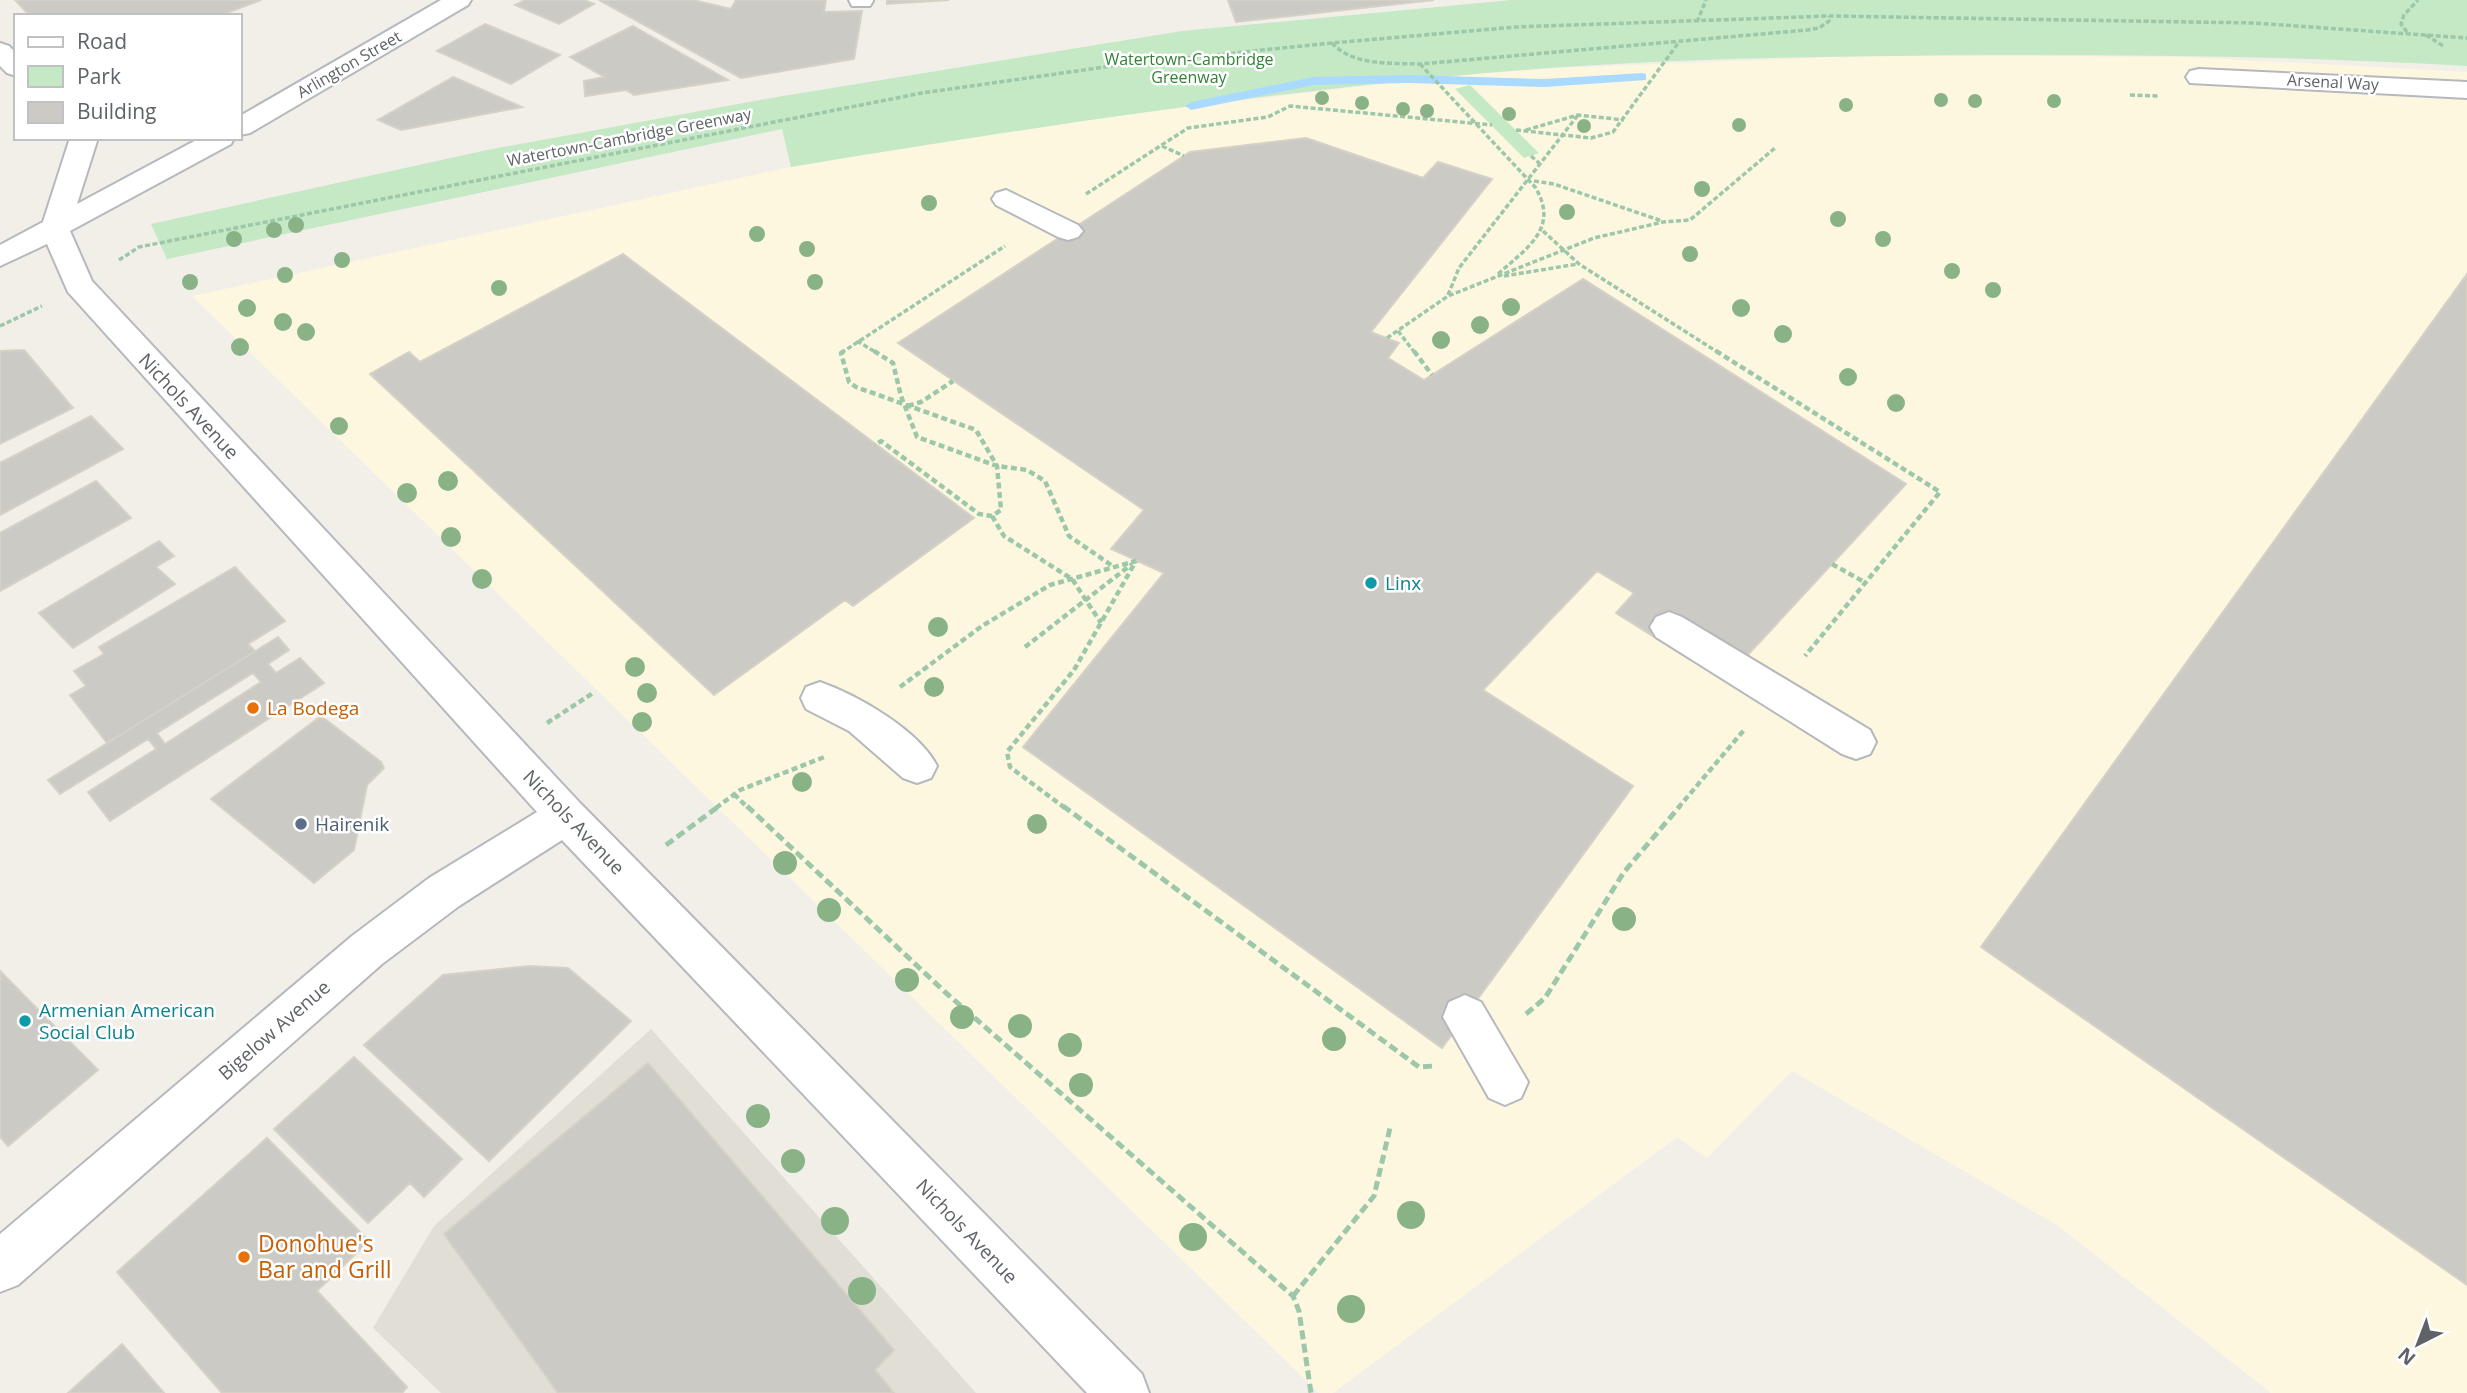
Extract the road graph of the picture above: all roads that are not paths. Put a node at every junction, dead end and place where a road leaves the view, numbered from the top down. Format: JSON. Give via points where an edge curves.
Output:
{"nodes":[{"id":1,"x":459,"y":0,"type":"edge"},
{"id":2,"x":0,"y":51,"type":"edge"},
{"id":3,"x":14,"y":66,"type":"edge"},
{"id":4,"x":2199,"y":77,"type":"dead end"},
{"id":5,"x":2467,"y":90,"type":"edge"},
{"id":6,"x":242,"y":126,"type":"edge"},
{"id":7,"x":82,"y":140,"type":"edge"},
{"id":8,"x":217,"y":140,"type":"edge"},
{"id":9,"x":1006,"y":199,"type":"dead end"},
{"id":10,"x":1057,"y":225,"type":"road end"},
{"id":11,"x":55,"y":229,"type":"junction"},
{"id":12,"x":0,"y":235,"type":"edge"},
{"id":13,"x":0,"y":257,"type":"edge"},
{"id":14,"x":1669,"y":627,"type":"dead end"},
{"id":15,"x":820,"y":698,"type":"dead end"},
{"id":16,"x":1856,"y":742,"type":"dead end"},
{"id":17,"x":917,"y":766,"type":"dead end"},
{"id":18,"x":566,"y":816,"type":"junction"},
{"id":19,"x":1473,"y":1029,"type":"road end"},
{"id":20,"x":1505,"y":1082,"type":"dead end"},
{"id":21,"x":0,"y":1267,"type":"edge"},
{"id":22,"x":1123,"y":1393,"type":"edge"}],
"edges":[{"from":1,"to":6,"type":"street","name":"Arlington Street"},
{"from":2,"to":3,"type":"street"},
{"from":4,"to":5,"type":"street","name":"Arsenal Way"},
{"from":7,"to":11,"type":"street"},
{"from":8,"to":11,"type":"street"},
{"from":9,"to":10,"type":"street"},
{"from":11,"to":12,"type":"street"},
{"from":11,"to":13,"type":"street"},
{"from":11,"to":18,"type":"street","name":"Nichols Avenue","via":[[79,285]]},
{"from":14,"to":16,"type":"street"},
{"from":15,"to":17,"type":"street","via":[[863,720]]},
{"from":18,"to":21,"type":"street","name":"Bigelow Avenue","via":[[444,892],[368,950]]},
{"from":18,"to":22,"type":"street","name":"Nichols Avenue"},
{"from":19,"to":20,"type":"street"}]}
